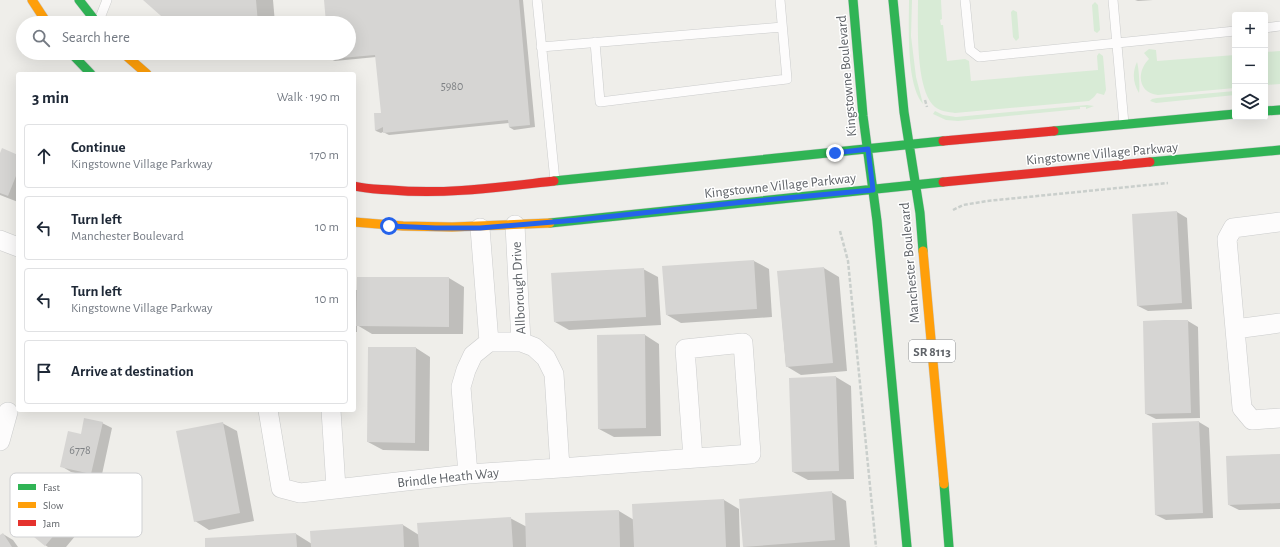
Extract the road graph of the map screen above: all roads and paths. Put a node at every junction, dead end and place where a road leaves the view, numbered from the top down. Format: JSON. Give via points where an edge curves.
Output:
{"nodes":[{"id":1,"x":32,"y":0,"type":"edge"},
{"id":2,"x":79,"y":0,"type":"edge"},
{"id":3,"x":107,"y":0,"type":"edge"},
{"id":4,"x":537,"y":0,"type":"edge"},
{"id":5,"x":780,"y":0,"type":"edge"},
{"id":6,"x":853,"y":0,"type":"edge"},
{"id":7,"x":893,"y":0,"type":"edge"},
{"id":8,"x":965,"y":0,"type":"edge"},
{"id":9,"x":1113,"y":0,"type":"edge"},
{"id":10,"x":43,"y":16,"type":"edge"},
{"id":11,"x":92,"y":16,"type":"edge"},
{"id":12,"x":101,"y":16,"type":"edge"},
{"id":13,"x":1280,"y":26,"type":"edge"},
{"id":14,"x":782,"y":27,"type":"junction"},
{"id":15,"x":1268,"y":28,"type":"edge"},
{"id":16,"x":1232,"y":31,"type":"edge"},
{"id":17,"x":595,"y":42,"type":"junction"},
{"id":18,"x":1117,"y":44,"type":"junction"},
{"id":19,"x":541,"y":47,"type":"junction"},
{"id":20,"x":78,"y":60,"type":"edge"},
{"id":21,"x":131,"y":60,"type":"edge"},
{"id":22,"x":89,"y":72,"type":"edge"},
{"id":23,"x":145,"y":72,"type":"edge"},
{"id":24,"x":1280,"y":110,"type":"edge"},
{"id":25,"x":1268,"y":111,"type":"edge"},
{"id":26,"x":1232,"y":114,"type":"edge"},
{"id":27,"x":1124,"y":124,"type":"junction"},
{"id":28,"x":909,"y":144,"type":"junction"},
{"id":29,"x":868,"y":149,"type":"junction"},
{"id":30,"x":1280,"y":150,"type":"edge"},
{"id":31,"x":555,"y":181,"type":"junction"},
{"id":32,"x":1175,"y":182,"type":"dead end"},
{"id":33,"x":356,"y":186,"type":"edge"},
{"id":34,"x":916,"y":186,"type":"junction"},
{"id":35,"x":873,"y":190,"type":"junction"},
{"id":36,"x":953,"y":210,"type":"dead end"},
{"id":37,"x":356,"y":222,"type":"edge"},
{"id":38,"x":1280,"y":222,"type":"edge"},
{"id":39,"x":515,"y":225,"type":"junction"},
{"id":40,"x":480,"y":228,"type":"junction"},
{"id":41,"x":840,"y":231,"type":"dead end"},
{"id":42,"x":0,"y":240,"type":"edge"},
{"id":43,"x":16,"y":246,"type":"edge"},
{"id":44,"x":1280,"y":323,"type":"edge"},
{"id":45,"x":1235,"y":329,"type":"junction"},
{"id":46,"x":489,"y":342,"type":"junction"},
{"id":47,"x":521,"y":342,"type":"junction"},
{"id":48,"x":8,"y":412,"type":"dead end"},
{"id":49,"x":268,"y":412,"type":"edge"},
{"id":50,"x":331,"y":412,"type":"edge"},
{"id":51,"x":1280,"y":418,"type":"edge"},
{"id":52,"x":0,"y":441,"type":"edge"},
{"id":53,"x":693,"y":458,"type":"junction"},
{"id":54,"x":560,"y":468,"type":"junction"},
{"id":55,"x":468,"y":474,"type":"junction"},
{"id":56,"x":336,"y":488,"type":"junction"},
{"id":57,"x":876,"y":547,"type":"edge"},
{"id":58,"x":907,"y":547,"type":"edge"},
{"id":59,"x":949,"y":547,"type":"edge"}],
"edges":[{"from":1,"to":10,"type":"street"},
{"from":2,"to":11,"type":"street"},
{"from":3,"to":12,"type":"lane"},
{"from":4,"to":19,"type":"lane"},
{"from":5,"to":14,"type":"lane"},
{"from":6,"to":29,"type":"street","name":"Kingstowne Boulevard","number":"SR 8113","via":[[862,116]]},
{"from":7,"to":28,"type":"street","number":"SR 8113"},
{"from":8,"to":18,"type":"lane","via":[[970,50],[979,57]]},
{"from":9,"to":18,"type":"lane"},
{"from":13,"to":15,"type":"lane"},
{"from":14,"to":17,"type":"lane"},
{"from":14,"to":17,"type":"lane","via":[[787,79],[600,102]]},
{"from":16,"to":18,"type":"lane"},
{"from":17,"to":19,"type":"lane"},
{"from":18,"to":27,"type":"lane"},
{"from":19,"to":31,"type":"lane"},
{"from":20,"to":22,"type":"street"},
{"from":21,"to":23,"type":"street"},
{"from":24,"to":25,"type":"street"},
{"from":26,"to":27,"type":"street","name":"Kingstowne Village Parkway"},
{"from":27,"to":28,"type":"street","name":"Kingstowne Village Parkway"},
{"from":28,"to":29,"type":"street","name":"Kingstowne Village Parkway"},
{"from":28,"to":34,"type":"street","name":"Manchester Boulevard","number":"SR 8113"},
{"from":29,"to":31,"type":"street","name":"Kingstowne Village Parkway"},
{"from":29,"to":35,"type":"street","name":"Manchester Boulevard","number":"SR 8113"},
{"from":30,"to":34,"type":"street","name":"Kingstowne Village Parkway"},
{"from":31,"to":33,"type":"street","name":"Kingstowne Village Parkway","via":[[455,192],[409,192]]},
{"from":32,"to":36,"type":"path","via":[[963,205]]},
{"from":34,"to":35,"type":"street","name":"Kingstowne Village Parkway"},
{"from":34,"to":59,"type":"street","name":"Manchester Boulevard","number":"SR 8113"},
{"from":35,"to":39,"type":"street","name":"Kingstowne Village Parkway"},
{"from":35,"to":58,"type":"street","name":"Manchester Boulevard","number":"SR 8113"},
{"from":37,"to":40,"type":"street","name":"Kingstowne Village Parkway","via":[[397,227]]},
{"from":38,"to":45,"type":"street","via":[[1233,228],[1227,239]]},
{"from":39,"to":40,"type":"street","name":"Kingstowne Village Parkway"},
{"from":39,"to":47,"type":"street","name":"Allborough Drive"},
{"from":40,"to":46,"type":"street"},
{"from":41,"to":57,"type":"path","via":[[848,261]]},
{"from":42,"to":43,"type":"street"},
{"from":44,"to":45,"type":"street"},
{"from":45,"to":51,"type":"street","via":[[1242,408],[1252,420]]},
{"from":46,"to":47,"type":"street","name":"Allborough Drive"},
{"from":46,"to":55,"type":"street","via":[[473,355],[461,387]]},
{"from":47,"to":54,"type":"street","via":[[534,347],[546,358],[554,374]]},
{"from":48,"to":52,"type":"street"},
{"from":49,"to":56,"type":"street","name":"Brindle Heath Way","via":[[281,488],[300,492]]},
{"from":50,"to":56,"type":"street"},
{"from":53,"to":53,"type":"street","name":"Brindle Heath Way","via":[[751,454],[743,342],[685,349]]},
{"from":53,"to":54,"type":"street","name":"Brindle Heath Way"},
{"from":54,"to":55,"type":"street","name":"Brindle Heath Way"},
{"from":55,"to":56,"type":"street","name":"Brindle Heath Way"}]}
